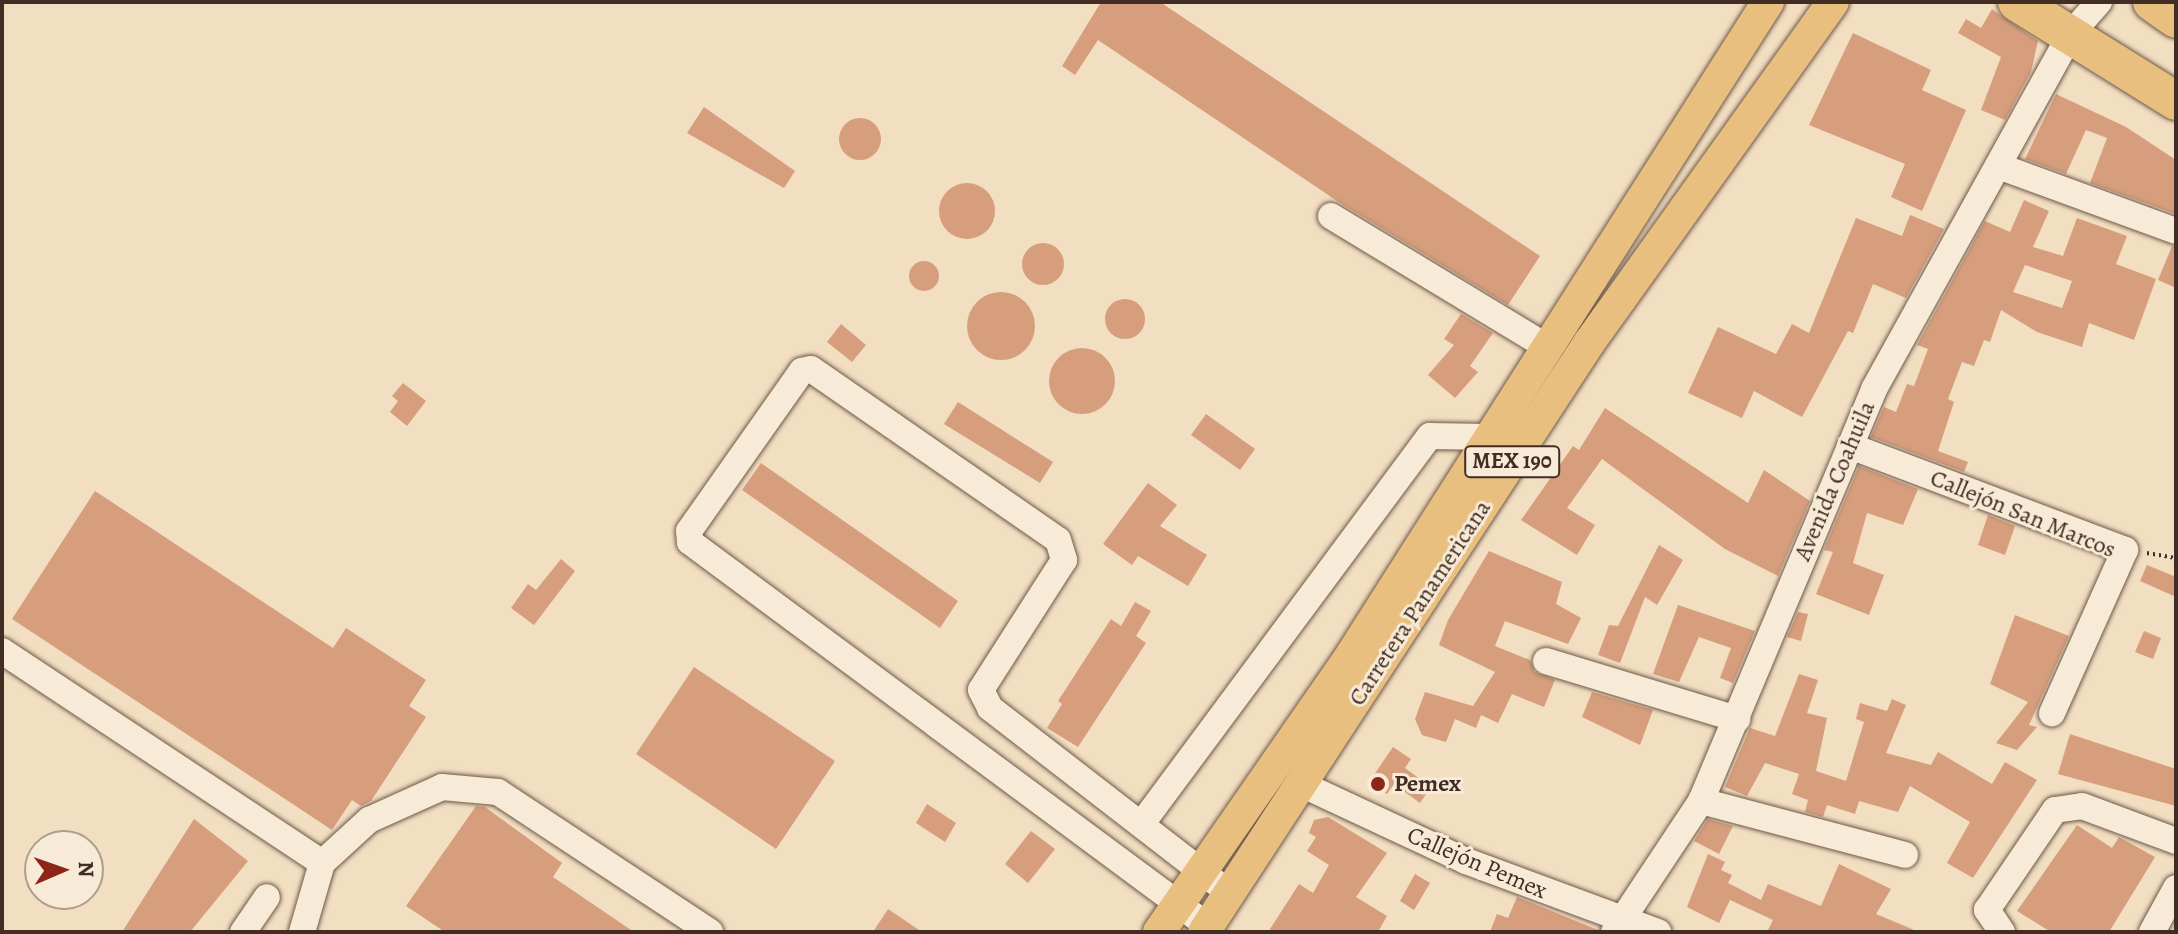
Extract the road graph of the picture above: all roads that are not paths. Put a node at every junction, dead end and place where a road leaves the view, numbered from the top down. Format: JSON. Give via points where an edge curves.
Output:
{"nodes":[{"id":1,"x":1768,"y":2,"type":"edge"},
{"id":2,"x":1833,"y":2,"type":"edge"},
{"id":3,"x":2017,"y":2,"type":"edge"},
{"id":4,"x":2099,"y":2,"type":"edge"},
{"id":5,"x":2152,"y":2,"type":"edge"},
{"id":6,"x":2176,"y":19,"type":"edge"},
{"id":7,"x":2070,"y":35,"type":"junction"},
{"id":8,"x":2176,"y":101,"type":"edge"},
{"id":9,"x":2001,"y":167,"type":"junction"},
{"id":10,"x":1331,"y":216,"type":"dead end"},
{"id":11,"x":2176,"y":231,"type":"edge"},
{"id":12,"x":1547,"y":347,"type":"junction"},
{"id":13,"x":1490,"y":437,"type":"junction"},
{"id":14,"x":1850,"y":446,"type":"junction"},
{"id":15,"x":2,"y":651,"type":"edge"},
{"id":16,"x":1546,"y":661,"type":"dead end"},
{"id":17,"x":2052,"y":713,"type":"dead end"},
{"id":18,"x":1737,"y":719,"type":"junction"},
{"id":19,"x":1301,"y":784,"type":"junction"},
{"id":20,"x":1701,"y":801,"type":"junction"},
{"id":21,"x":1143,"y":822,"type":"junction"},
{"id":22,"x":2176,"y":841,"type":"edge"},
{"id":23,"x":1905,"y":855,"type":"dead end"},
{"id":24,"x":322,"y":863,"type":"junction"},
{"id":25,"x":1201,"y":872,"type":"junction"},
{"id":26,"x":2176,"y":888,"type":"edge"},
{"id":27,"x":1229,"y":893,"type":"junction"},
{"id":28,"x":267,"y":897,"type":"dead end"},
{"id":29,"x":1178,"y":905,"type":"junction"},
{"id":30,"x":1620,"y":925,"type":"edge"},
{"id":31,"x":1206,"y":929,"type":"edge"},
{"id":32,"x":243,"y":932,"type":"edge"},
{"id":33,"x":302,"y":932,"type":"edge"},
{"id":34,"x":710,"y":932,"type":"edge"},
{"id":35,"x":1159,"y":932,"type":"edge"},
{"id":36,"x":1658,"y":932,"type":"edge"},
{"id":37,"x":2002,"y":932,"type":"edge"},
{"id":38,"x":2152,"y":932,"type":"edge"}],
"edges":[{"from":1,"to":12,"type":"main road","name":"Carretera Panamericana","number":"MEX 190"},
{"from":2,"to":19,"type":"main road","name":"Carretera Panamericana","number":"MEX 190","via":[[1589,343]]},
{"from":3,"to":7,"type":"highway"},
{"from":4,"to":7,"type":"street","name":"Avenida Coahuila"},
{"from":5,"to":6,"type":"highway"},
{"from":7,"to":8,"type":"highway"},
{"from":7,"to":9,"type":"street","name":"Avenida Coahuila"},
{"from":9,"to":11,"type":"street"},
{"from":9,"to":14,"type":"street","name":"Avenida Coahuila","via":[[1874,389]]},
{"from":10,"to":12,"type":"street"},
{"from":12,"to":13,"type":"main road","name":"Carretera Panamericana","number":"MEX 190"},
{"from":13,"to":21,"type":"street","via":[[1430,436]]},
{"from":13,"to":25,"type":"main road","name":"Carretera Panamericana","number":"MEX 190","via":[[1348,660]]},
{"from":14,"to":17,"type":"street","name":"Callejón San Marcos","via":[[2125,550]]},
{"from":14,"to":18,"type":"street","name":"Avenida Coahuila"},
{"from":15,"to":24,"type":"street"},
{"from":16,"to":18,"type":"street"},
{"from":18,"to":20,"type":"street","name":"Avenida Coahuila"},
{"from":19,"to":27,"type":"main road","name":"Carretera Panamericana","number":"MEX 190"},
{"from":19,"to":30,"type":"street","name":"Callejón Pemex"},
{"from":20,"to":23,"type":"street"},
{"from":20,"to":30,"type":"street","name":"Avenida Coahuila"},
{"from":21,"to":25,"type":"street"},
{"from":21,"to":29,"type":"street","via":[[990,708],[981,690],[1064,560],[1058,540],[811,369],[802,371],[689,531],[690,542]]},
{"from":22,"to":37,"type":"street","via":[[2082,806],[2055,810],[1987,910]]},
{"from":24,"to":33,"type":"street"},
{"from":24,"to":34,"type":"street","via":[[369,820],[442,787],[498,792]]},
{"from":25,"to":27,"type":"street"},
{"from":25,"to":29,"type":"main road","name":"Carretera Panamericana","number":"MEX 190"},
{"from":26,"to":38,"type":"street"},
{"from":27,"to":31,"type":"main road","name":"Carretera Panamericana","number":"MEX 190"},
{"from":28,"to":32,"type":"street"},
{"from":29,"to":31,"type":"street"},
{"from":29,"to":35,"type":"main road","name":"Carretera Panamericana","number":"MEX 190"},
{"from":30,"to":36,"type":"street","name":"Callejón Pemex"}]}
